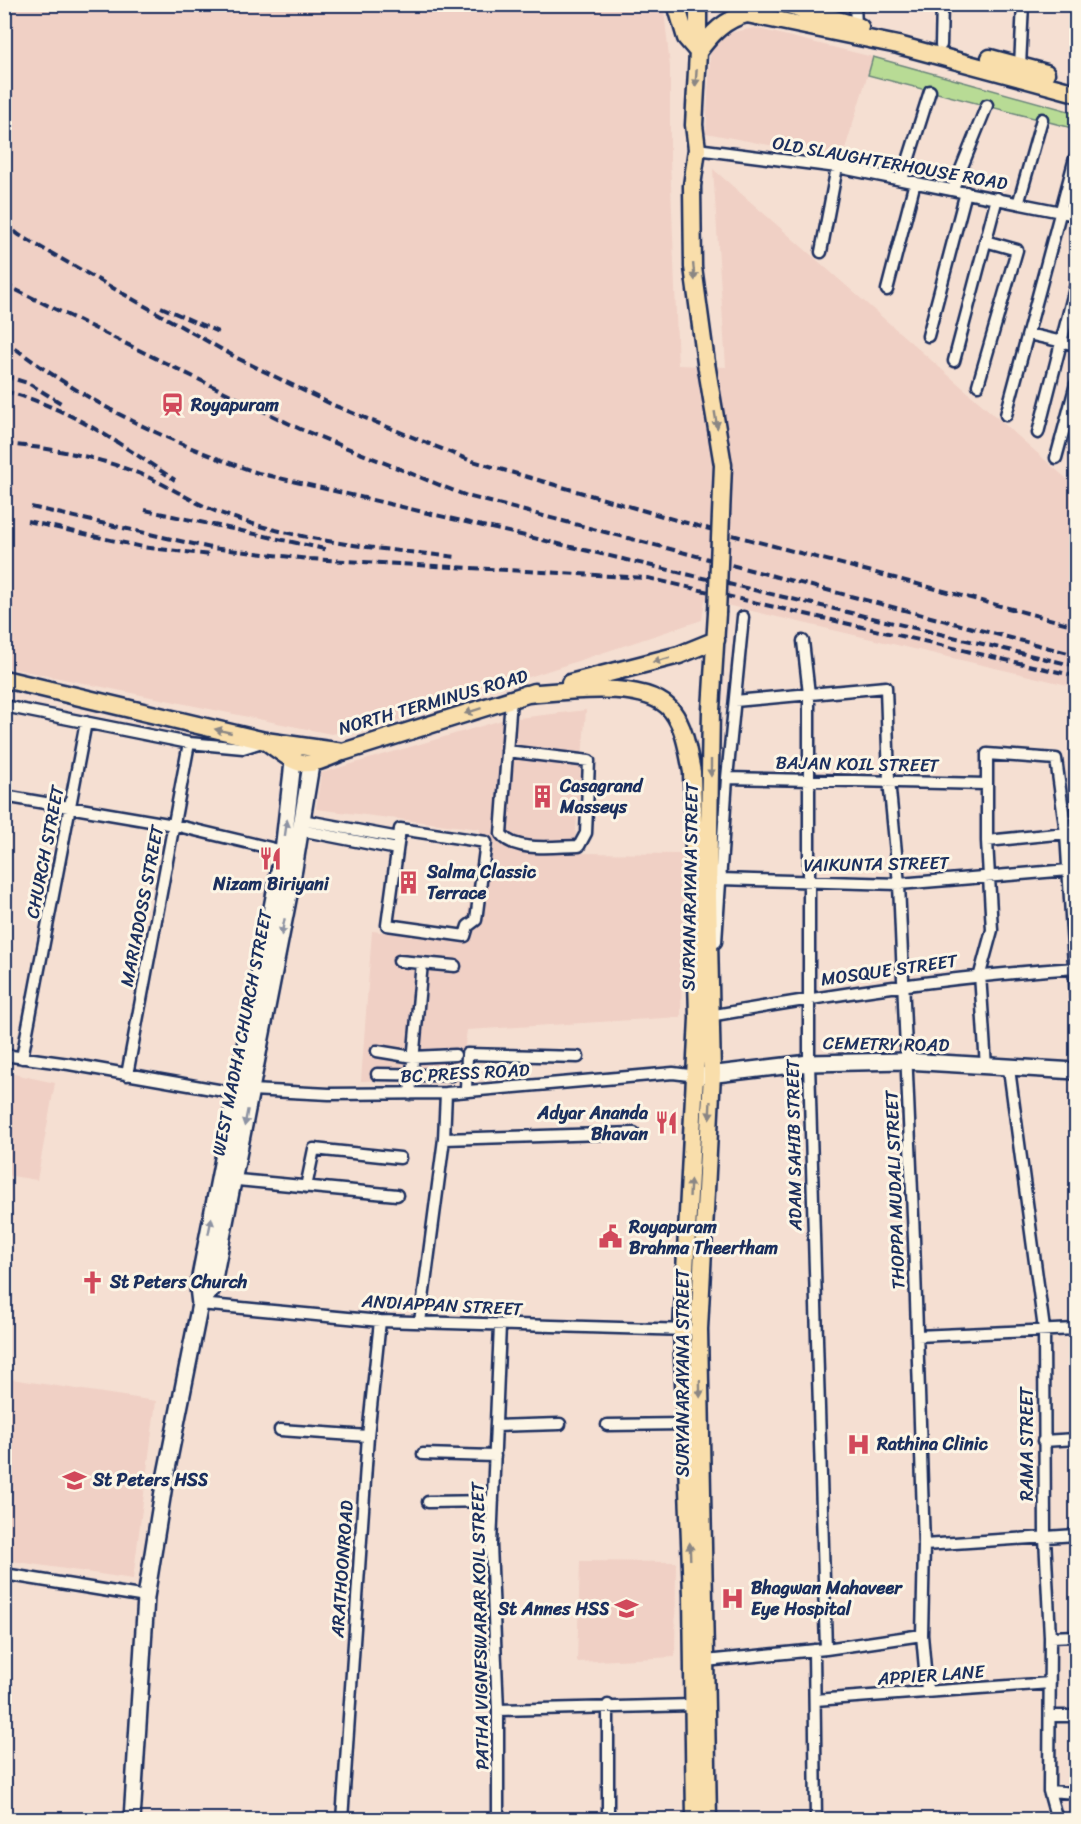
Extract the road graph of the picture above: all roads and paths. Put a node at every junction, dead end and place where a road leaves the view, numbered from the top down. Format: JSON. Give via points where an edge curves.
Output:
{"nodes":[{"id":1,"x":676,"y":4,"type":"edge"},
{"id":2,"x":698,"y":4,"type":"edge"},
{"id":3,"x":786,"y":4,"type":"edge"},
{"id":4,"x":855,"y":4,"type":"edge"},
{"id":5,"x":942,"y":4,"type":"edge"},
{"id":6,"x":1023,"y":4,"type":"edge"},
{"id":7,"x":748,"y":9,"type":"edge"},
{"id":8,"x":856,"y":26,"type":"junction"},
{"id":9,"x":941,"y":45,"type":"junction"},
{"id":10,"x":698,"y":52,"type":"junction"},
{"id":11,"x":1020,"y":66,"type":"junction"},
{"id":12,"x":1077,"y":82,"type":"edge"},
{"id":13,"x":930,"y":91,"type":"dead end"},
{"id":14,"x":1077,"y":93,"type":"edge"},
{"id":15,"x":987,"y":105,"type":"dead end"},
{"id":16,"x":1042,"y":119,"type":"dead end"},
{"id":17,"x":697,"y":149,"type":"junction"},
{"id":18,"x":1075,"y":158,"type":"edge"},
{"id":19,"x":837,"y":167,"type":"junction"},
{"id":20,"x":902,"y":180,"type":"junction"},
{"id":21,"x":915,"y":182,"type":"junction"},
{"id":22,"x":1072,"y":187,"type":"edge"},
{"id":23,"x":953,"y":189,"type":"junction"},
{"id":24,"x":966,"y":192,"type":"junction"},
{"id":25,"x":997,"y":198,"type":"junction"},
{"id":26,"x":1019,"y":201,"type":"junction"},
{"id":27,"x":1061,"y":211,"type":"junction"},
{"id":28,"x":1077,"y":215,"type":"edge"},
{"id":29,"x":985,"y":241,"type":"junction"},
{"id":30,"x":821,"y":252,"type":"dead end"},
{"id":31,"x":1077,"y":284,"type":"edge"},
{"id":32,"x":887,"y":290,"type":"dead end"},
{"id":33,"x":1028,"y":334,"type":"junction"},
{"id":34,"x":928,"y":336,"type":"dead end"},
{"id":35,"x":1061,"y":342,"type":"junction"},
{"id":36,"x":1077,"y":345,"type":"edge"},
{"id":37,"x":954,"y":361,"type":"dead end"},
{"id":38,"x":1077,"y":384,"type":"edge"},
{"id":39,"x":978,"y":385,"type":"dead end"},
{"id":40,"x":1006,"y":415,"type":"dead end"},
{"id":41,"x":1038,"y":433,"type":"dead end"},
{"id":42,"x":1056,"y":458,"type":"dead end"},
{"id":43,"x":743,"y":617,"type":"dead end"},
{"id":44,"x":716,"y":640,"type":"junction"},
{"id":45,"x":803,"y":641,"type":"dead end"},
{"id":46,"x":11,"y":681,"type":"edge"},
{"id":47,"x":808,"y":694,"type":"junction"},
{"id":48,"x":518,"y":696,"type":"junction"},
{"id":49,"x":735,"y":700,"type":"junction"},
{"id":50,"x":4,"y":705,"type":"edge"},
{"id":51,"x":86,"y":722,"type":"junction"},
{"id":52,"x":265,"y":741,"type":"junction"},
{"id":53,"x":189,"y":742,"type":"junction"},
{"id":54,"x":507,"y":751,"type":"junction"},
{"id":55,"x":343,"y":752,"type":"junction"},
{"id":56,"x":293,"y":762,"type":"junction"},
{"id":57,"x":311,"y":765,"type":"junction"},
{"id":58,"x":727,"y":778,"type":"junction"},
{"id":59,"x":808,"y":779,"type":"junction"},
{"id":60,"x":889,"y":780,"type":"junction"},
{"id":61,"x":986,"y":784,"type":"junction"},
{"id":62,"x":4,"y":796,"type":"edge"},
{"id":63,"x":71,"y":808,"type":"junction"},
{"id":64,"x":174,"y":825,"type":"junction"},
{"id":65,"x":301,"y":825,"type":"junction"},
{"id":66,"x":1066,"y":833,"type":"junction"},
{"id":67,"x":987,"y":841,"type":"junction"},
{"id":68,"x":398,"y":844,"type":"junction"},
{"id":69,"x":283,"y":851,"type":"junction"},
{"id":70,"x":1069,"y":870,"type":"junction"},
{"id":71,"x":989,"y":877,"type":"junction"},
{"id":72,"x":720,"y":879,"type":"junction"},
{"id":73,"x":807,"y":883,"type":"junction"},
{"id":74,"x":899,"y":884,"type":"junction"},
{"id":75,"x":399,"y":961,"type":"dead end"},
{"id":76,"x":422,"y":963,"type":"junction"},
{"id":77,"x":455,"y":966,"type":"dead end"},
{"id":78,"x":708,"y":967,"type":"junction"},
{"id":79,"x":1076,"y":968,"type":"edge"},
{"id":80,"x":980,"y":974,"type":"junction"},
{"id":81,"x":902,"y":984,"type":"junction"},
{"id":82,"x":1077,"y":998,"type":"edge"},
{"id":83,"x":808,"y":999,"type":"junction"},
{"id":84,"x":709,"y":1016,"type":"junction"},
{"id":85,"x":377,"y":1051,"type":"dead end"},
{"id":86,"x":4,"y":1055,"type":"edge"},
{"id":87,"x":455,"y":1055,"type":"dead end"},
{"id":88,"x":578,"y":1057,"type":"dead end"},
{"id":89,"x":22,"y":1058,"type":"junction"},
{"id":90,"x":413,"y":1058,"type":"junction"},
{"id":91,"x":906,"y":1061,"type":"junction"},
{"id":92,"x":809,"y":1064,"type":"junction"},
{"id":93,"x":986,"y":1066,"type":"junction"},
{"id":94,"x":1009,"y":1069,"type":"junction"},
{"id":95,"x":1077,"y":1071,"type":"edge"},
{"id":96,"x":377,"y":1074,"type":"dead end"},
{"id":97,"x":126,"y":1075,"type":"junction"},
{"id":98,"x":412,"y":1075,"type":"junction"},
{"id":99,"x":452,"y":1075,"type":"dead end"},
{"id":100,"x":704,"y":1075,"type":"junction"},
{"id":101,"x":251,"y":1090,"type":"junction"},
{"id":102,"x":466,"y":1091,"type":"junction"},
{"id":103,"x":235,"y":1093,"type":"junction"},
{"id":104,"x":446,"y":1093,"type":"junction"},
{"id":105,"x":410,"y":1094,"type":"junction"},
{"id":106,"x":634,"y":1133,"type":"dead end"},
{"id":107,"x":444,"y":1139,"type":"junction"},
{"id":108,"x":233,"y":1144,"type":"junction"},
{"id":109,"x":400,"y":1158,"type":"dead end"},
{"id":110,"x":226,"y":1179,"type":"junction"},
{"id":111,"x":306,"y":1187,"type":"junction"},
{"id":112,"x":397,"y":1195,"type":"dead end"},
{"id":113,"x":200,"y":1304,"type":"junction"},
{"id":114,"x":380,"y":1321,"type":"junction"},
{"id":115,"x":420,"y":1322,"type":"junction"},
{"id":116,"x":500,"y":1325,"type":"junction"},
{"id":117,"x":1044,"y":1329,"type":"junction"},
{"id":118,"x":1077,"y":1329,"type":"edge"},
{"id":119,"x":691,"y":1330,"type":"junction"},
{"id":120,"x":917,"y":1336,"type":"junction"},
{"id":121,"x":560,"y":1424,"type":"dead end"},
{"id":122,"x":685,"y":1424,"type":"junction"},
{"id":123,"x":607,"y":1425,"type":"dead end"},
{"id":124,"x":496,"y":1426,"type":"junction"},
{"id":125,"x":280,"y":1430,"type":"dead end"},
{"id":126,"x":368,"y":1436,"type":"junction"},
{"id":127,"x":1077,"y":1439,"type":"edge"},
{"id":128,"x":1043,"y":1441,"type":"junction"},
{"id":129,"x":423,"y":1455,"type":"dead end"},
{"id":130,"x":495,"y":1456,"type":"junction"},
{"id":131,"x":493,"y":1501,"type":"junction"},
{"id":132,"x":428,"y":1502,"type":"dead end"},
{"id":133,"x":1077,"y":1535,"type":"edge"},
{"id":134,"x":1045,"y":1538,"type":"junction"},
{"id":135,"x":924,"y":1545,"type":"junction"},
{"id":136,"x":4,"y":1574,"type":"edge"},
{"id":137,"x":146,"y":1597,"type":"junction"},
{"id":138,"x":922,"y":1635,"type":"junction"},
{"id":139,"x":1077,"y":1636,"type":"edge"},
{"id":140,"x":1050,"y":1637,"type":"junction"},
{"id":141,"x":826,"y":1649,"type":"junction"},
{"id":142,"x":814,"y":1650,"type":"junction"},
{"id":143,"x":705,"y":1661,"type":"junction"},
{"id":144,"x":1050,"y":1683,"type":"junction"},
{"id":145,"x":927,"y":1691,"type":"junction"},
{"id":146,"x":815,"y":1700,"type":"junction"},
{"id":147,"x":608,"y":1705,"type":"junction"},
{"id":148,"x":693,"y":1705,"type":"junction"},
{"id":149,"x":498,"y":1710,"type":"junction"},
{"id":150,"x":1050,"y":1716,"type":"junction"},
{"id":151,"x":1077,"y":1716,"type":"edge"},
{"id":152,"x":1049,"y":1791,"type":"junction"},
{"id":153,"x":1077,"y":1793,"type":"edge"},
{"id":154,"x":132,"y":1820,"type":"edge"},
{"id":155,"x":342,"y":1820,"type":"edge"},
{"id":156,"x":498,"y":1820,"type":"edge"},
{"id":157,"x":608,"y":1820,"type":"edge"},
{"id":158,"x":695,"y":1820,"type":"edge"},
{"id":159,"x":708,"y":1820,"type":"edge"},
{"id":160,"x":816,"y":1820,"type":"edge"},
{"id":161,"x":1057,"y":1820,"type":"edge"}],
"edges":[{"from":1,"to":10,"type":"main road","via":[[686,38]]},
{"from":2,"to":10,"type":"main road","name":"SURYANARAYANA STREET"},
{"from":3,"to":8,"type":"main road"},
{"from":4,"to":8,"type":"street"},
{"from":5,"to":9,"type":"street"},
{"from":6,"to":11,"type":"street"},
{"from":7,"to":10,"type":"main road","via":[[708,37]]},
{"from":7,"to":14,"type":"main road"},
{"from":8,"to":9,"type":"main road"},
{"from":9,"to":11,"type":"main road"},
{"from":10,"to":17,"type":"main road","name":"SURYANARAYANA STREET","one_way":true,"via":[[694,125]]},
{"from":11,"to":12,"type":"main road"},
{"from":13,"to":20,"type":"street"},
{"from":15,"to":23,"type":"street"},
{"from":16,"to":26,"type":"street"},
{"from":17,"to":19,"type":"street","name":"OLD SLAUGHTERHOUSE ROAD"},
{"from":17,"to":44,"type":"main road","name":"SURYANARAYANA STREET","one_way":true,"bridge":true,"via":[[692,186],[693,267],[723,465]]},
{"from":18,"to":22,"type":"street"},
{"from":19,"to":20,"type":"street","name":"OLD SLAUGHTERHOUSE ROAD"},
{"from":19,"to":30,"type":"street"},
{"from":20,"to":21,"type":"street","name":"OLD SLAUGHTERHOUSE ROAD"},
{"from":21,"to":23,"type":"street","name":"OLD SLAUGHTERHOUSE ROAD"},
{"from":21,"to":32,"type":"street"},
{"from":22,"to":27,"type":"street"},
{"from":23,"to":24,"type":"street","name":"OLD SLAUGHTERHOUSE ROAD"},
{"from":24,"to":25,"type":"street","name":"OLD SLAUGHTERHOUSE ROAD"},
{"from":24,"to":34,"type":"street"},
{"from":25,"to":26,"type":"street","name":"OLD SLAUGHTERHOUSE ROAD"},
{"from":25,"to":29,"type":"street"},
{"from":26,"to":27,"type":"street","name":"OLD SLAUGHTERHOUSE ROAD"},
{"from":27,"to":28,"type":"street","name":"OLD SLAUGHTERHOUSE ROAD"},
{"from":27,"to":33,"type":"street"},
{"from":29,"to":37,"type":"street"},
{"from":29,"to":39,"type":"street","via":[[1017,250]]},
{"from":31,"to":35,"type":"street"},
{"from":33,"to":35,"type":"street"},
{"from":33,"to":40,"type":"street"},
{"from":35,"to":36,"type":"street"},
{"from":35,"to":41,"type":"street"},
{"from":38,"to":42,"type":"street"},
{"from":43,"to":49,"type":"street"},
{"from":44,"to":48,"type":"main road","name":"NORTH TERMINUS ROAD","one_way":true,"via":[[679,656]]},
{"from":44,"to":78,"type":"main road","name":"SURYANARAYANA STREET","one_way":true,"via":[[711,710]]},
{"from":45,"to":47,"type":"street","name":"ADAM SAHIB STREET"},
{"from":52,"to":46,"type":"main road","name":"NORTH TERMINUS ROAD","one_way":true},
{"from":47,"to":49,"type":"street"},
{"from":47,"to":59,"type":"street","name":"ADAM SAHIB STREET"},
{"from":47,"to":60,"type":"street","name":"THOPPA MUDALI STREET","via":[[886,687]]},
{"from":48,"to":54,"type":"street"},
{"from":48,"to":55,"type":"main road","name":"NORTH TERMINUS ROAD","one_way":true},
{"from":48,"to":100,"type":"main road","name":"SURYANARAYANA STREET","via":[[594,689],[653,698],[671,710],[685,738],[692,772],[698,1018]]},
{"from":49,"to":58,"type":"street"},
{"from":50,"to":51,"type":"street"},
{"from":51,"to":53,"type":"street"},
{"from":51,"to":63,"type":"street","name":"CHURCH STREET"},
{"from":52,"to":53,"type":"street","via":[[243,748]]},
{"from":52,"to":55,"type":"main road","name":"NORTH TERMINUS ROAD"},
{"from":52,"to":56,"type":"main road"},
{"from":53,"to":64,"type":"street","name":"MARIADOSS STREET"},
{"from":54,"to":54,"type":"street","via":[[501,834],[506,842],[582,844],[586,833],[589,760]]},
{"from":55,"to":57,"type":"main road"},
{"from":56,"to":57,"type":"main road"},
{"from":69,"to":56,"type":"main road","name":"WEST MADHA CHURCH STREET","one_way":true},
{"from":57,"to":65,"type":"main road","name":"WEST MADHA CHURCH STREET"},
{"from":58,"to":59,"type":"street","name":"BAJAN KOIL STREET"},
{"from":58,"to":72,"type":"street"},
{"from":59,"to":60,"type":"street","name":"BAJAN KOIL STREET"},
{"from":59,"to":73,"type":"street","name":"ADAM SAHIB STREET"},
{"from":60,"to":61,"type":"street","name":"BAJAN KOIL STREET"},
{"from":60,"to":74,"type":"street","name":"THOPPA MUDALI STREET"},
{"from":61,"to":66,"type":"street","via":[[987,754],[1056,759]]},
{"from":61,"to":67,"type":"street"},
{"from":62,"to":63,"type":"street"},
{"from":63,"to":64,"type":"street"},
{"from":63,"to":89,"type":"street","name":"CHURCH STREET"},
{"from":64,"to":69,"type":"street"},
{"from":64,"to":97,"type":"street","name":"MARIADOSS STREET"},
{"from":65,"to":68,"type":"street"},
{"from":65,"to":101,"type":"main road","name":"WEST MADHA CHURCH STREET","one_way":true},
{"from":66,"to":67,"type":"street"},
{"from":66,"to":70,"type":"street"},
{"from":67,"to":71,"type":"street"},
{"from":68,"to":68,"type":"street","via":[[387,925],[465,936],[468,926],[476,920],[486,842],[400,829]]},
{"from":69,"to":103,"type":"main road","name":"WEST MADHA CHURCH STREET"},
{"from":70,"to":71,"type":"street","name":"VAIKUNTA STREET"},
{"from":70,"to":79,"type":"street"},
{"from":71,"to":74,"type":"street","name":"VAIKUNTA STREET"},
{"from":71,"to":80,"type":"street","via":[[992,930]]},
{"from":72,"to":73,"type":"street","name":"VAIKUNTA STREET"},
{"from":72,"to":78,"type":"street","via":[[716,942]]},
{"from":73,"to":74,"type":"street","name":"VAIKUNTA STREET"},
{"from":73,"to":83,"type":"street","name":"ADAM SAHIB STREET"},
{"from":74,"to":81,"type":"street","name":"THOPPA MUDALI STREET"},
{"from":75,"to":76,"type":"street"},
{"from":76,"to":77,"type":"street"},
{"from":76,"to":90,"type":"street"},
{"from":78,"to":84,"type":"main road","name":"SURYANARAYANA STREET"},
{"from":79,"to":80,"type":"street","name":"MOSQUE STREET"},
{"from":79,"to":82,"type":"street"},
{"from":80,"to":81,"type":"street","name":"MOSQUE STREET"},
{"from":80,"to":93,"type":"street"},
{"from":81,"to":83,"type":"street","name":"MOSQUE STREET"},
{"from":81,"to":91,"type":"street","name":"THOPPA MUDALI STREET"},
{"from":83,"to":84,"type":"street","name":"MOSQUE STREET"},
{"from":83,"to":92,"type":"street","name":"ADAM SAHIB STREET"},
{"from":84,"to":100,"type":"main road","name":"SURYANARAYANA STREET"},
{"from":85,"to":90,"type":"street"},
{"from":86,"to":89,"type":"street","name":"BC PRESS ROAD"},
{"from":87,"to":90,"type":"street"},
{"from":88,"to":102,"type":"street","via":[[467,1054]]},
{"from":89,"to":97,"type":"street","name":"BC PRESS ROAD"},
{"from":90,"to":98,"type":"street"},
{"from":91,"to":92,"type":"main road","name":"CEMETRY ROAD"},
{"from":91,"to":93,"type":"main road","name":"CEMETRY ROAD"},
{"from":91,"to":120,"type":"street","name":"THOPPA MUDALI STREET"},
{"from":92,"to":100,"type":"main road","name":"CEMETRY ROAD"},
{"from":92,"to":141,"type":"street","name":"ADAM SAHIB STREET"},
{"from":93,"to":94,"type":"main road","name":"CEMETRY ROAD"},
{"from":94,"to":95,"type":"main road","name":"CEMETRY ROAD"},
{"from":94,"to":117,"type":"street","name":"RAMA STREET"},
{"from":96,"to":98,"type":"street"},
{"from":97,"to":103,"type":"street","name":"BC PRESS ROAD"},
{"from":98,"to":99,"type":"street"},
{"from":98,"to":105,"type":"street"},
{"from":100,"to":102,"type":"street","name":"BC PRESS ROAD","via":[[673,1073]]},
{"from":100,"to":119,"type":"main road","name":"SURYANARAYANA STREET"},
{"from":101,"to":103,"type":"street","name":"BC PRESS ROAD"},
{"from":101,"to":105,"type":"street","name":"BC PRESS ROAD"},
{"from":101,"to":108,"type":"main road","name":"WEST MADHA CHURCH STREET","one_way":true},
{"from":102,"to":104,"type":"street","name":"BC PRESS ROAD"},
{"from":103,"to":108,"type":"main road","name":"WEST MADHA CHURCH STREET"},
{"from":104,"to":105,"type":"street","name":"BC PRESS ROAD"},
{"from":104,"to":107,"type":"street"},
{"from":106,"to":107,"type":"street"},
{"from":107,"to":115,"type":"street"},
{"from":108,"to":110,"type":"main road","name":"WEST MADHA CHURCH STREET"},
{"from":109,"to":111,"type":"street","via":[[314,1149]]},
{"from":110,"to":111,"type":"street"},
{"from":110,"to":113,"type":"main road","name":"WEST MADHA CHURCH STREET","via":[[211,1260],[198,1287]]},
{"from":111,"to":112,"type":"street"},
{"from":113,"to":114,"type":"street","name":"ANDIAPPAN STREET"},
{"from":113,"to":137,"type":"main road","name":"WEST MADHA CHURCH STREET"},
{"from":114,"to":115,"type":"street","name":"ANDIAPPAN STREET"},
{"from":114,"to":126,"type":"street","name":"ARATHOONROAD"},
{"from":115,"to":116,"type":"street","name":"ANDIAPPAN STREET"},
{"from":116,"to":119,"type":"street","name":"ANDIAPPAN STREET"},
{"from":116,"to":124,"type":"street","name":"PATHA VIGNESWARAR KOIL STREET"},
{"from":117,"to":118,"type":"street"},
{"from":117,"to":120,"type":"street"},
{"from":117,"to":128,"type":"street","name":"RAMA STREET"},
{"from":119,"to":122,"type":"main road","name":"SURYANARAYANA STREET"},
{"from":119,"to":143,"type":"main road","name":"SURYANARAYANA STREET","one_way":true},
{"from":120,"to":135,"type":"street","name":"THOPPA MUDALI STREET"},
{"from":121,"to":124,"type":"street"},
{"from":122,"to":123,"type":"street"},
{"from":148,"to":122,"type":"main road","name":"SURYANARAYANA STREET","one_way":true},
{"from":124,"to":130,"type":"street","name":"PATHA VIGNESWARAR KOIL STREET"},
{"from":125,"to":126,"type":"street"},
{"from":126,"to":155,"type":"street","name":"ARATHOONROAD"},
{"from":127,"to":128,"type":"street"},
{"from":128,"to":134,"type":"street","name":"RAMA STREET"},
{"from":129,"to":130,"type":"street"},
{"from":130,"to":131,"type":"street","name":"PATHA VIGNESWARAR KOIL STREET"},
{"from":131,"to":132,"type":"street"},
{"from":131,"to":149,"type":"street","name":"PATHA VIGNESWARAR KOIL STREET","via":[[491,1545]]},
{"from":133,"to":134,"type":"street"},
{"from":134,"to":135,"type":"street"},
{"from":134,"to":140,"type":"street","name":"RAMA STREET"},
{"from":135,"to":138,"type":"street","name":"THOPPA MUDALI STREET"},
{"from":136,"to":137,"type":"street"},
{"from":137,"to":154,"type":"main road","name":"WEST MADHA CHURCH STREET"},
{"from":138,"to":141,"type":"street"},
{"from":138,"to":145,"type":"street","name":"THOPPA MUDALI STREET"},
{"from":139,"to":140,"type":"street"},
{"from":140,"to":144,"type":"street","name":"RAMA STREET"},
{"from":141,"to":142,"type":"street"},
{"from":142,"to":143,"type":"street"},
{"from":142,"to":146,"type":"street"},
{"from":143,"to":159,"type":"main road","name":"SURYANARAYANA STREET"},
{"from":144,"to":145,"type":"street","name":"APPIER LANE"},
{"from":144,"to":150,"type":"street","name":"RAMA STREET"},
{"from":145,"to":146,"type":"street","name":"APPIER LANE"},
{"from":146,"to":160,"type":"street"},
{"from":147,"to":148,"type":"street"},
{"from":147,"to":149,"type":"street"},
{"from":147,"to":157,"type":"street"},
{"from":148,"to":158,"type":"main road","name":"SURYANARAYANA STREET"},
{"from":149,"to":156,"type":"street","name":"PATHA VIGNESWARAR KOIL STREET"},
{"from":150,"to":151,"type":"street"},
{"from":150,"to":152,"type":"street","name":"RAMA STREET"},
{"from":152,"to":153,"type":"street"},
{"from":152,"to":161,"type":"street","name":"RAMA STREET"}]}
